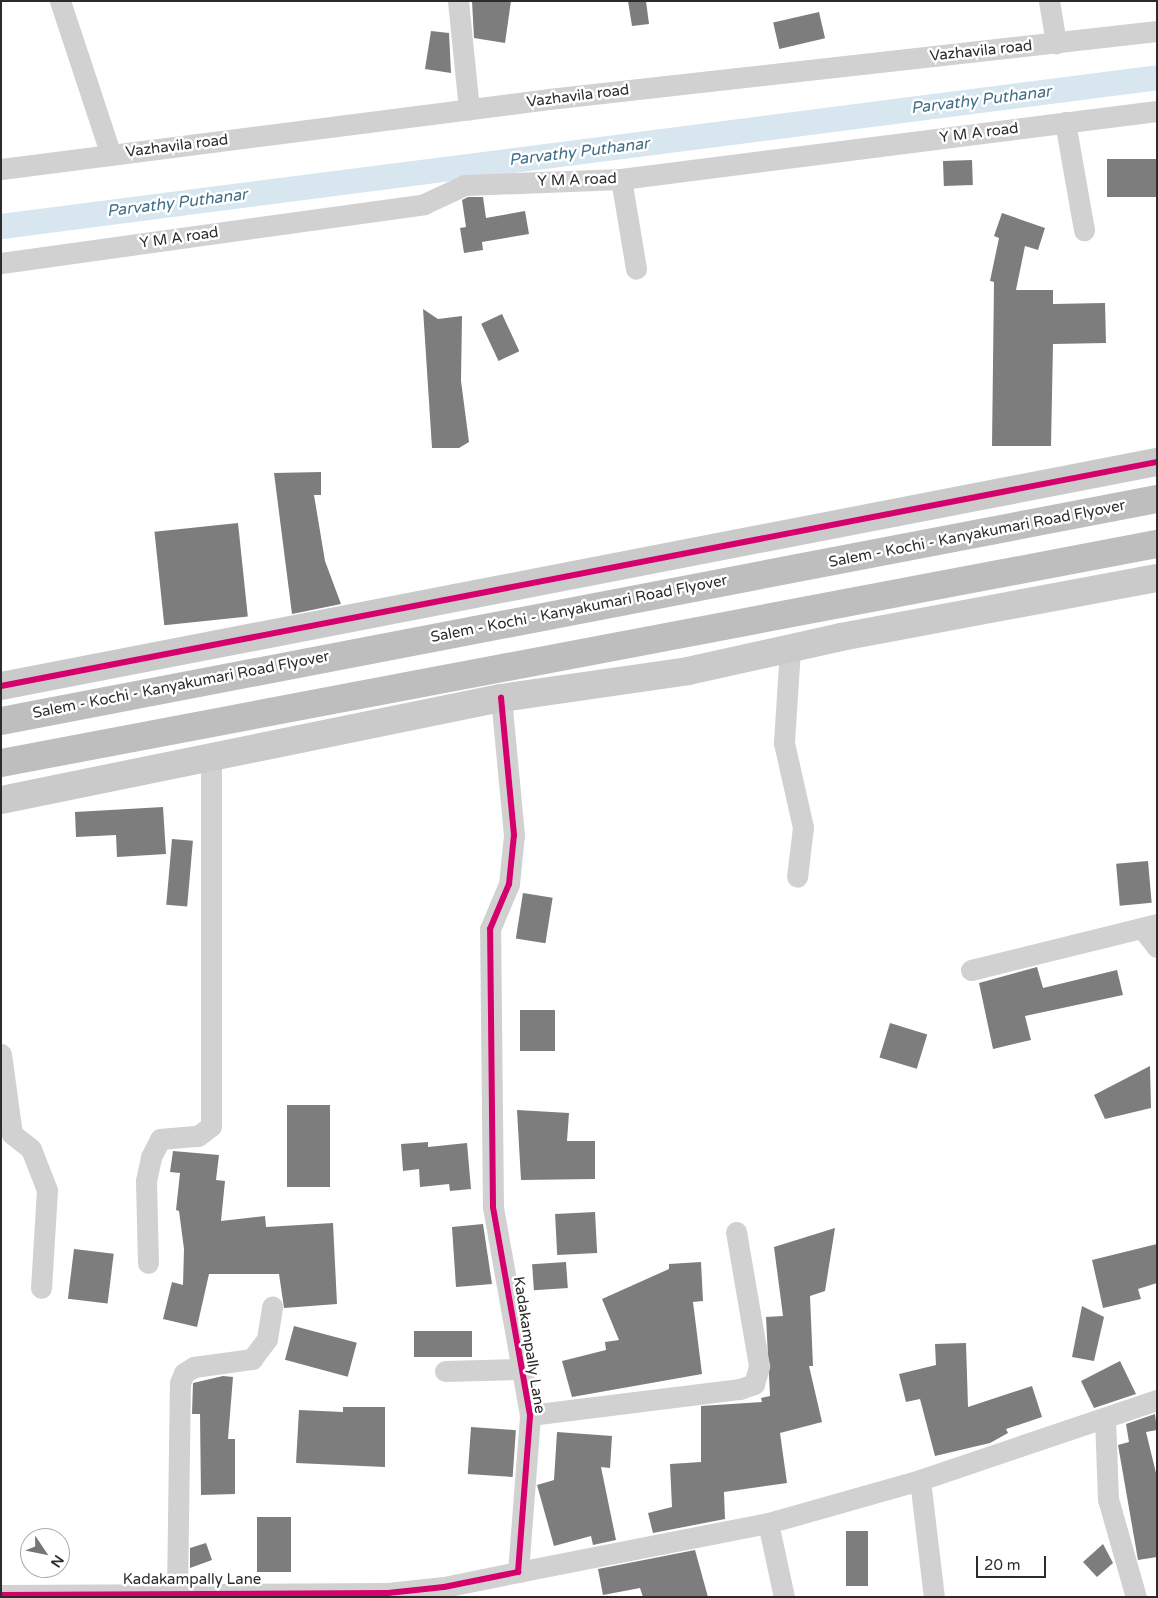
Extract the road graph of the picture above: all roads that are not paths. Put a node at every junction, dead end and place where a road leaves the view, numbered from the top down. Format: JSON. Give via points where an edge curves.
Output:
{"nodes":[{"id":1,"x":60,"y":1,"type":"edge"},
{"id":2,"x":458,"y":1,"type":"edge"},
{"id":3,"x":1049,"y":1,"type":"edge"},
{"id":4,"x":1157,"y":31,"type":"edge"},
{"id":5,"x":1056,"y":43,"type":"junction"},
{"id":6,"x":469,"y":109,"type":"junction"},
{"id":7,"x":1157,"y":111,"type":"edge"},
{"id":8,"x":1065,"y":122,"type":"junction"},
{"id":9,"x":111,"y":155,"type":"junction"},
{"id":10,"x":1,"y":169,"type":"edge"},
{"id":11,"x":622,"y":179,"type":"junction"},
{"id":12,"x":1084,"y":230,"type":"dead end"},
{"id":13,"x":1,"y":263,"type":"edge"},
{"id":14,"x":636,"y":269,"type":"dead end"},
{"id":15,"x":1157,"y":462,"type":"edge"},
{"id":16,"x":1157,"y":499,"type":"edge"},
{"id":17,"x":1157,"y":544,"type":"edge"},
{"id":18,"x":1157,"y":578,"type":"edge"},
{"id":19,"x":790,"y":649,"type":"junction"},
{"id":20,"x":1,"y":686,"type":"edge"},
{"id":21,"x":501,"y":698,"type":"junction"},
{"id":22,"x":1,"y":721,"type":"edge"},
{"id":23,"x":211,"y":756,"type":"junction"},
{"id":24,"x":1,"y":763,"type":"edge"},
{"id":25,"x":1,"y":800,"type":"edge"},
{"id":26,"x":797,"y":877,"type":"dead end"},
{"id":27,"x":1149,"y":926,"type":"edge"},
{"id":28,"x":1157,"y":947,"type":"edge"},
{"id":29,"x":971,"y":970,"type":"dead end"},
{"id":30,"x":1,"y":1054,"type":"edge"},
{"id":31,"x":736,"y":1232,"type":"dead end"},
{"id":32,"x":148,"y":1263,"type":"dead end"},
{"id":33,"x":42,"y":1288,"type":"dead end"},
{"id":34,"x":272,"y":1306,"type":"dead end"},
{"id":35,"x":522,"y":1369,"type":"junction"},
{"id":36,"x":445,"y":1372,"type":"dead end"},
{"id":37,"x":1157,"y":1400,"type":"edge"},
{"id":38,"x":530,"y":1415,"type":"junction"},
{"id":39,"x":1105,"y":1418,"type":"junction"},
{"id":40,"x":920,"y":1480,"type":"junction"},
{"id":41,"x":768,"y":1523,"type":"junction"},
{"id":42,"x":518,"y":1572,"type":"junction"},
{"id":43,"x":445,"y":1592,"type":"edge"},
{"id":44,"x":177,"y":1593,"type":"junction"},
{"id":45,"x":1,"y":1594,"type":"edge"},
{"id":46,"x":275,"y":1594,"type":"edge"},
{"id":47,"x":784,"y":1597,"type":"edge"},
{"id":48,"x":934,"y":1597,"type":"edge"},
{"id":49,"x":1136,"y":1597,"type":"edge"}],
"edges":[{"from":1,"to":9,"type":"street"},
{"from":2,"to":6,"type":"street"},
{"from":3,"to":5,"type":"street"},
{"from":4,"to":5,"type":"street","name":"Vazhavila road"},
{"from":5,"to":6,"type":"street","name":"Vazhavila road"},
{"from":6,"to":9,"type":"street","name":"Vazhavila road"},
{"from":7,"to":8,"type":"street","name":"Y M A road"},
{"from":8,"to":11,"type":"street","name":"Y M A road"},
{"from":8,"to":12,"type":"street"},
{"from":9,"to":10,"type":"street","name":"Vazhavila road"},
{"from":11,"to":13,"type":"street","name":"Y M A road","via":[[465,185],[424,204]]},
{"from":11,"to":14,"type":"street"},
{"from":15,"to":20,"type":"street"},
{"from":16,"to":22,"type":"highway","name":"Salem - Kochi - Kanyakumari Road Flyover"},
{"from":17,"to":24,"type":"highway"},
{"from":18,"to":19,"type":"street"},
{"from":19,"to":21,"type":"street","via":[[688,671]]},
{"from":19,"to":26,"type":"street","via":[[784,743],[803,827]]},
{"from":21,"to":23,"type":"street"},
{"from":21,"to":35,"type":"street","name":"Kadakampally Lane","via":[[514,835],[509,884],[490,929],[493,1207]]},
{"from":23,"to":25,"type":"street"},
{"from":23,"to":32,"type":"street","via":[[211,1126],[198,1136],[160,1139],[151,1157],[146,1182]]},
{"from":27,"to":28,"type":"street"},
{"from":27,"to":29,"type":"street"},
{"from":30,"to":33,"type":"street","via":[[12,1134],[31,1148],[46,1190]]},
{"from":31,"to":38,"type":"street","via":[[759,1366],[754,1384],[740,1389]]},
{"from":34,"to":44,"type":"street","via":[[267,1339],[252,1359],[194,1367],[184,1374],[180,1383]]},
{"from":35,"to":36,"type":"street"},
{"from":35,"to":38,"type":"street","name":"Kadakampally Lane"},
{"from":37,"to":39,"type":"street"},
{"from":38,"to":42,"type":"street","name":"Kadakampally Lane"},
{"from":39,"to":40,"type":"street"},
{"from":39,"to":49,"type":"street","via":[[1108,1499]]},
{"from":40,"to":41,"type":"street"},
{"from":40,"to":48,"type":"street"},
{"from":41,"to":42,"type":"street"},
{"from":41,"to":47,"type":"street"},
{"from":42,"to":43,"type":"street","name":"Kadakampally Lane"},
{"from":43,"to":46,"type":"street","name":"Kadakampally Lane"},
{"from":44,"to":45,"type":"street","name":"Kadakampally Lane"},
{"from":44,"to":46,"type":"street","name":"Kadakampally Lane"}]}
